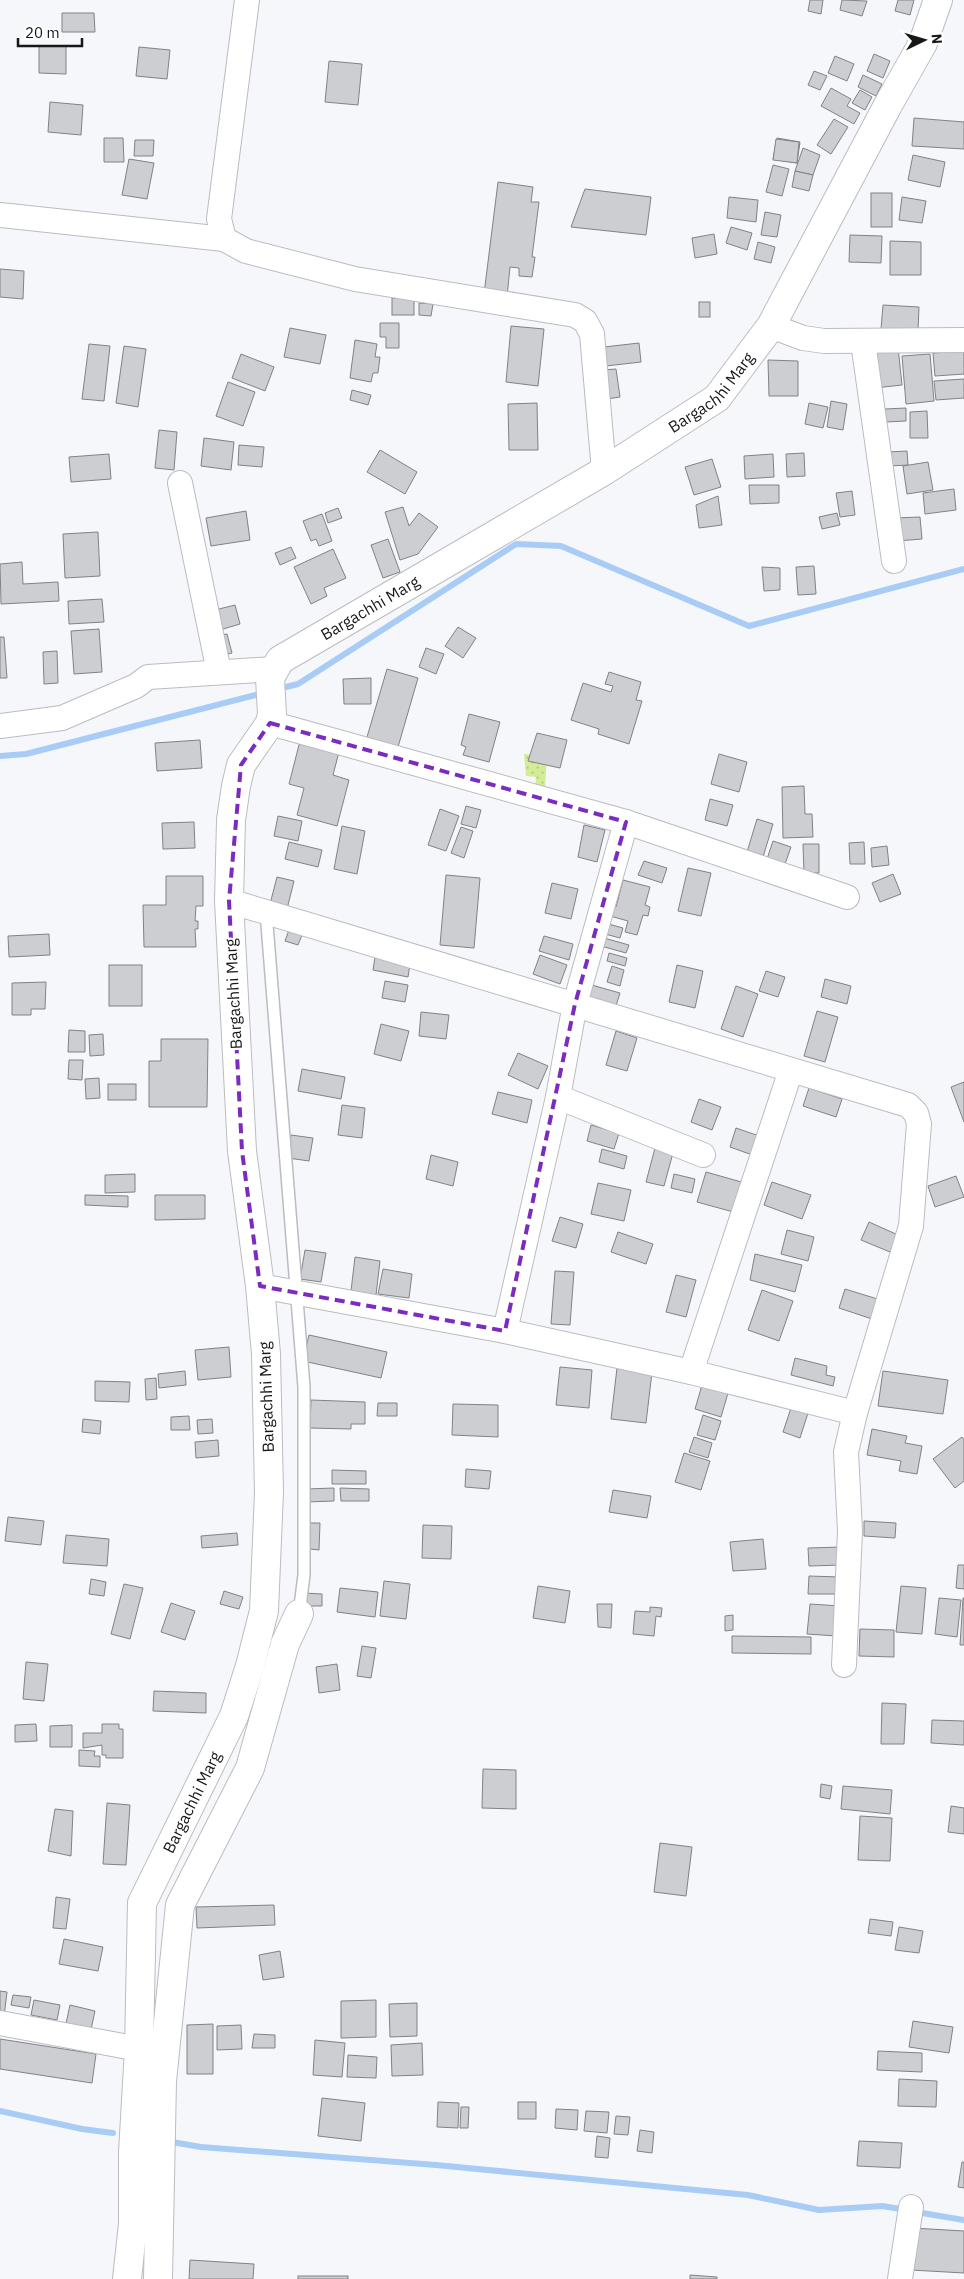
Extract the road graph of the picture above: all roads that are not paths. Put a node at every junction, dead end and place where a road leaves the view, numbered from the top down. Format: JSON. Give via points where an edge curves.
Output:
{"nodes":[{"id":1,"x":247,"y":0,"type":"edge"},
{"id":2,"x":938,"y":0,"type":"edge"},
{"id":3,"x":0,"y":215,"type":"edge"},
{"id":4,"x":224,"y":239,"type":"junction"},
{"id":5,"x":771,"y":326,"type":"junction"},
{"id":6,"x":964,"y":340,"type":"edge"},
{"id":7,"x":863,"y":342,"type":"junction"},
{"id":8,"x":604,"y":471,"type":"junction"},
{"id":9,"x":180,"y":483,"type":"dead end"},
{"id":10,"x":894,"y":560,"type":"dead end"},
{"id":11,"x":219,"y":672,"type":"junction"},
{"id":12,"x":272,"y":674,"type":"junction"},
{"id":13,"x":271,"y":718,"type":"junction"},
{"id":14,"x":0,"y":726,"type":"edge"},
{"id":15,"x":626,"y":822,"type":"junction"},
{"id":16,"x":847,"y":897,"type":"dead end"},
{"id":17,"x":229,"y":901,"type":"junction"},
{"id":18,"x":266,"y":912,"type":"junction"},
{"id":19,"x":575,"y":1004,"type":"junction"},
{"id":20,"x":790,"y":1070,"type":"junction"},
{"id":21,"x":558,"y":1097,"type":"junction"},
{"id":22,"x":703,"y":1155,"type":"dead end"},
{"id":23,"x":260,"y":1286,"type":"junction"},
{"id":24,"x":297,"y":1292,"type":"junction"},
{"id":25,"x":505,"y":1331,"type":"junction"},
{"id":26,"x":692,"y":1372,"type":"junction"},
{"id":27,"x":855,"y":1413,"type":"junction"},
{"id":28,"x":299,"y":1614,"type":"joint"},
{"id":29,"x":844,"y":1664,"type":"dead end"},
{"id":30,"x":0,"y":2023,"type":"edge"},
{"id":31,"x":139,"y":2049,"type":"junction"},
{"id":32,"x":911,"y":2207,"type":"dead end"},
{"id":33,"x":127,"y":2279,"type":"edge"},
{"id":34,"x":158,"y":2279,"type":"edge"},
{"id":35,"x":900,"y":2279,"type":"edge"}],
"edges":[{"from":1,"to":4,"type":"street","via":[[220,219]]},
{"from":2,"to":5,"type":"street","name":"Bargachhi Marg","via":[[923,43]]},
{"from":3,"to":4,"type":"street"},
{"from":4,"to":8,"type":"street","via":[[246,251],[355,279],[574,315],[585,321],[592,334]]},
{"from":5,"to":7,"type":"street","via":[[803,338]]},
{"from":5,"to":8,"type":"street","name":"Bargachhi Marg","via":[[717,398]]},
{"from":6,"to":7,"type":"street"},
{"from":7,"to":10,"type":"street"},
{"from":8,"to":12,"type":"street","name":"Bargachhi Marg","via":[[280,660]]},
{"from":9,"to":11,"type":"street"},
{"from":11,"to":12,"type":"street"},
{"from":11,"to":14,"type":"street","via":[[148,678],[62,718]]},
{"from":12,"to":13,"type":"street"},
{"from":13,"to":15,"type":"street"},
{"from":13,"to":17,"type":"street","name":"Bargachhi Marg","via":[[241,765],[236,786],[231,820]]},
{"from":15,"to":16,"type":"street"},
{"from":15,"to":19,"type":"street"},
{"from":17,"to":18,"type":"street"},
{"from":17,"to":23,"type":"street","name":"Bargachhi Marg","via":[[242,1151]]},
{"from":18,"to":19,"type":"street"},
{"from":18,"to":24,"type":"lane"},
{"from":19,"to":20,"type":"street"},
{"from":19,"to":21,"type":"street"},
{"from":20,"to":26,"type":"street"},
{"from":20,"to":27,"type":"street","via":[[908,1105],[916,1113],[919,1124],[911,1226]]},
{"from":21,"to":22,"type":"street"},
{"from":21,"to":25,"type":"street"},
{"from":23,"to":24,"type":"street"},
{"from":23,"to":31,"type":"street","name":"Bargachhi Marg","via":[[266,1354],[270,1492],[264,1611],[234,1716],[142,1903]]},
{"from":24,"to":25,"type":"street"},
{"from":24,"to":28,"type":"lane","via":[[304,1387],[304,1575]]},
{"from":25,"to":26,"type":"street"},
{"from":26,"to":27,"type":"street"},
{"from":27,"to":29,"type":"street","via":[[846,1452],[850,1531]]},
{"from":28,"to":34,"type":"street","via":[[285,1644],[250,1768],[180,1905],[162,2082]]},
{"from":30,"to":31,"type":"street"},
{"from":31,"to":33,"type":"street","name":"Bargachhi Marg","via":[[133,2224]]},
{"from":32,"to":35,"type":"street"}]}
